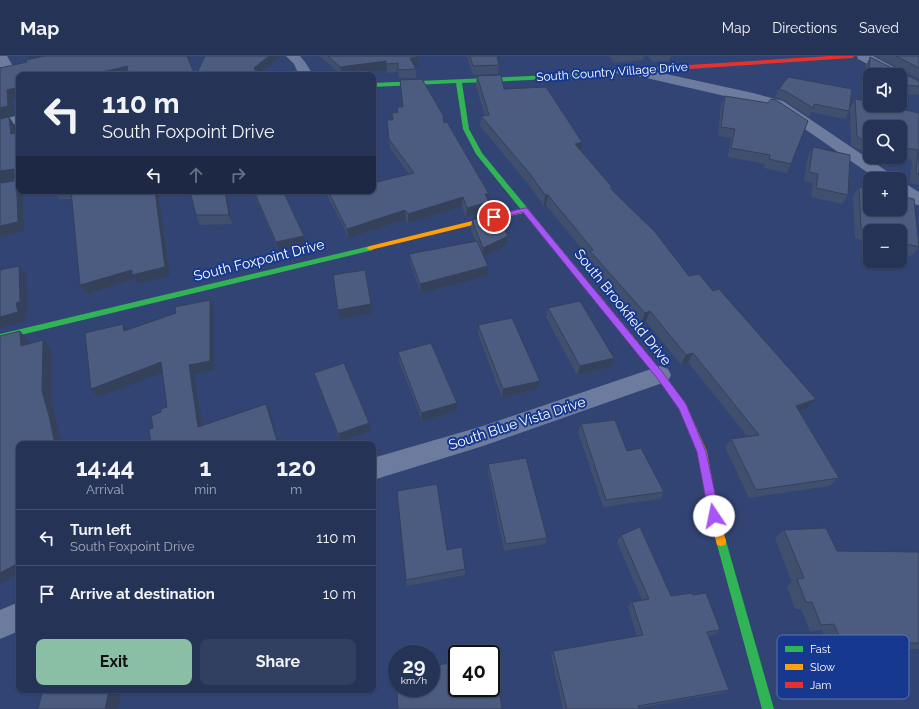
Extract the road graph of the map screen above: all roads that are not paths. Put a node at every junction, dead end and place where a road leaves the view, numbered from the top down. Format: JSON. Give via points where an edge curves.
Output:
{"nodes":[{"id":1,"x":1,"y":56,"type":"edge"},
{"id":2,"x":292,"y":56,"type":"edge"},
{"id":3,"x":852,"y":56,"type":"edge"},
{"id":4,"x":863,"y":56,"type":"edge"},
{"id":5,"x":22,"y":65,"type":"edge"},
{"id":6,"x":885,"y":68,"type":"edge"},
{"id":7,"x":4,"y":69,"type":"edge"},
{"id":8,"x":634,"y":71,"type":"junction"},
{"id":9,"x":304,"y":72,"type":"edge"},
{"id":10,"x":459,"y":82,"type":"junction"},
{"id":11,"x":376,"y":86,"type":"edge"},
{"id":12,"x":16,"y":120,"type":"edge"},
{"id":13,"x":0,"y":124,"type":"edge"},
{"id":14,"x":878,"y":172,"type":"edge"},
{"id":15,"x":907,"y":192,"type":"edge"},
{"id":16,"x":919,"y":200,"type":"edge"},
{"id":17,"x":525,"y":210,"type":"junction"},
{"id":18,"x":0,"y":337,"type":"edge"},
{"id":19,"x":660,"y":375,"type":"junction"},
{"id":20,"x":376,"y":468,"type":"edge"},
{"id":21,"x":16,"y":617,"type":"edge"},
{"id":22,"x":0,"y":625,"type":"edge"},
{"id":23,"x":768,"y":709,"type":"edge"}],
"edges":[{"from":1,"to":7,"type":"street"},
{"from":2,"to":9,"type":"street"},
{"from":3,"to":8,"type":"street","name":"South Country Village Drive"},
{"from":4,"to":6,"type":"street"},
{"from":5,"to":7,"type":"street"},
{"from":8,"to":10,"type":"street","name":"South Country Village Drive"},
{"from":8,"to":14,"type":"street","via":[[778,104]]},
{"from":10,"to":11,"type":"street","name":"South Country Village Drive"},
{"from":10,"to":17,"type":"street","name":"South Brookfield Drive","via":[[466,129],[471,141]]},
{"from":12,"to":13,"type":"street"},
{"from":15,"to":16,"type":"street"},
{"from":17,"to":18,"type":"street","name":"South Foxpoint Drive"},
{"from":17,"to":19,"type":"street","name":"South Brookfield Drive"},
{"from":19,"to":20,"type":"street","name":"South Blue Vista Drive","via":[[483,436]]},
{"from":19,"to":23,"type":"street","name":"South Brookfield Drive","via":[[683,407],[702,452],[714,516]]},
{"from":21,"to":22,"type":"street"}]}
